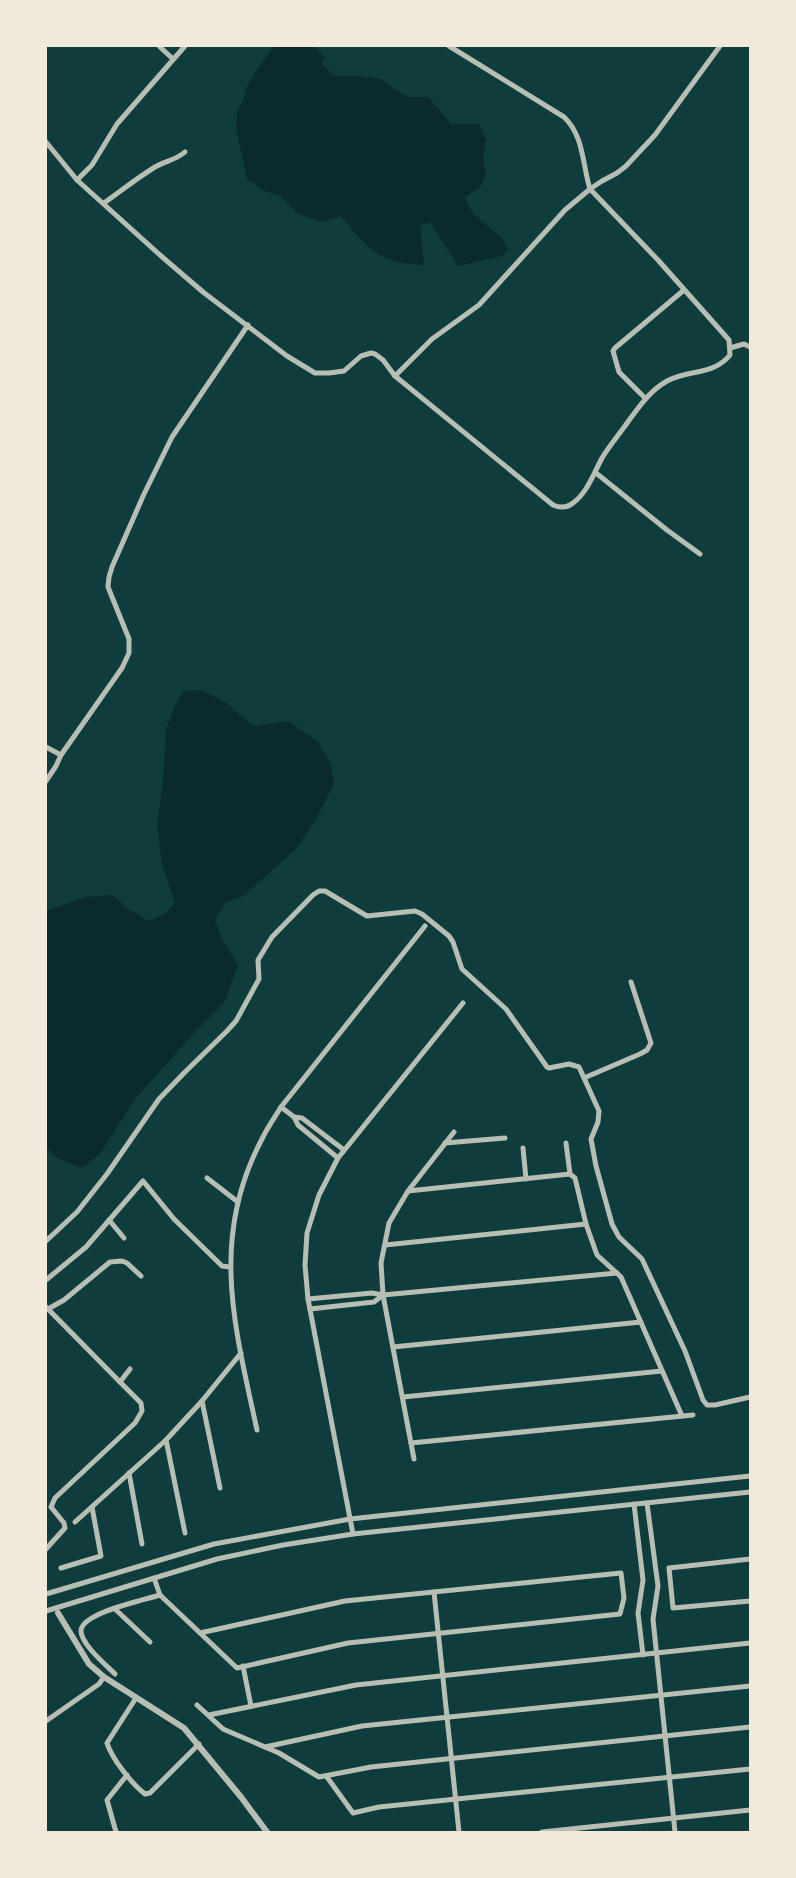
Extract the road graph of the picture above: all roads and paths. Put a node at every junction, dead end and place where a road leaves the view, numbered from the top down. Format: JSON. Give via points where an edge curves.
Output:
{"nodes":[{"id":1,"x":159,"y":46,"type":"edge"},
{"id":2,"x":185,"y":46,"type":"edge"},
{"id":3,"x":449,"y":46,"type":"edge"},
{"id":4,"x":720,"y":46,"type":"edge"},
{"id":5,"x":173,"y":59,"type":"junction"},
{"id":6,"x":46,"y":142,"type":"edge"},
{"id":7,"x":185,"y":152,"type":"dead end"},
{"id":8,"x":77,"y":180,"type":"junction"},
{"id":9,"x":590,"y":189,"type":"junction"},
{"id":10,"x":104,"y":203,"type":"junction"},
{"id":11,"x":684,"y":290,"type":"junction"},
{"id":12,"x":248,"y":326,"type":"junction"},
{"id":13,"x":751,"y":347,"type":"edge"},
{"id":14,"x":730,"y":348,"type":"junction"},
{"id":15,"x":395,"y":376,"type":"junction"},
{"id":16,"x":645,"y":398,"type":"junction"},
{"id":17,"x":596,"y":473,"type":"junction"},
{"id":18,"x":700,"y":554,"type":"dead end"},
{"id":19,"x":46,"y":747,"type":"edge"},
{"id":20,"x":61,"y":755,"type":"junction"},
{"id":21,"x":46,"y":781,"type":"edge"},
{"id":22,"x":425,"y":926,"type":"dead end"},
{"id":23,"x":631,"y":982,"type":"dead end"},
{"id":24,"x":463,"y":1003,"type":"dead end"},
{"id":25,"x":584,"y":1078,"type":"junction"},
{"id":26,"x":281,"y":1107,"type":"junction"},
{"id":27,"x":294,"y":1118,"type":"junction"},
{"id":28,"x":316,"y":1128,"type":"junction"},
{"id":29,"x":454,"y":1132,"type":"dead end"},
{"id":30,"x":322,"y":1133,"type":"junction"},
{"id":31,"x":310,"y":1135,"type":"junction"},
{"id":32,"x":505,"y":1138,"type":"dead end"},
{"id":33,"x":317,"y":1140,"type":"junction"},
{"id":34,"x":445,"y":1143,"type":"junction"},
{"id":35,"x":566,"y":1143,"type":"dead end"},
{"id":36,"x":523,"y":1148,"type":"dead end"},
{"id":37,"x":344,"y":1150,"type":"junction"},
{"id":38,"x":338,"y":1158,"type":"junction"},
{"id":39,"x":570,"y":1174,"type":"junction"},
{"id":40,"x":207,"y":1178,"type":"dead end"},
{"id":41,"x":526,"y":1179,"type":"junction"},
{"id":42,"x":408,"y":1191,"type":"junction"},
{"id":43,"x":238,"y":1202,"type":"junction"},
{"id":44,"x":109,"y":1220,"type":"junction"},
{"id":45,"x":586,"y":1224,"type":"junction"},
{"id":46,"x":124,"y":1238,"type":"dead end"},
{"id":47,"x":46,"y":1241,"type":"edge"},
{"id":48,"x":385,"y":1245,"type":"junction"},
{"id":49,"x":230,"y":1267,"type":"junction"},
{"id":50,"x":617,"y":1273,"type":"junction"},
{"id":51,"x":141,"y":1276,"type":"dead end"},
{"id":52,"x":46,"y":1280,"type":"edge"},
{"id":53,"x":383,"y":1295,"type":"junction"},
{"id":54,"x":340,"y":1296,"type":"junction"},
{"id":55,"x":308,"y":1299,"type":"junction"},
{"id":56,"x":341,"y":1305,"type":"junction"},
{"id":57,"x":47,"y":1308,"type":"edge"},
{"id":58,"x":310,"y":1308,"type":"junction"},
{"id":59,"x":641,"y":1322,"type":"junction"},
{"id":60,"x":393,"y":1347,"type":"junction"},
{"id":61,"x":241,"y":1353,"type":"junction"},
{"id":62,"x":130,"y":1369,"type":"dead end"},
{"id":63,"x":662,"y":1371,"type":"junction"},
{"id":64,"x":120,"y":1382,"type":"junction"},
{"id":65,"x":403,"y":1397,"type":"junction"},
{"id":66,"x":751,"y":1397,"type":"edge"},
{"id":67,"x":202,"y":1401,"type":"junction"},
{"id":68,"x":693,"y":1415,"type":"dead end"},
{"id":69,"x":682,"y":1416,"type":"junction"},
{"id":70,"x":257,"y":1430,"type":"dead end"},
{"id":71,"x":166,"y":1440,"type":"junction"},
{"id":72,"x":411,"y":1443,"type":"junction"},
{"id":73,"x":414,"y":1459,"type":"dead end"},
{"id":74,"x":130,"y":1473,"type":"junction"},
{"id":75,"x":751,"y":1476,"type":"edge"},
{"id":76,"x":716,"y":1480,"type":"junction"},
{"id":77,"x":220,"y":1488,"type":"dead end"},
{"id":78,"x":751,"y":1492,"type":"edge"},
{"id":79,"x":718,"y":1495,"type":"junction"},
{"id":80,"x":647,"y":1503,"type":"junction"},
{"id":81,"x":634,"y":1504,"type":"junction"},
{"id":82,"x":92,"y":1507,"type":"junction"},
{"id":83,"x":350,"y":1519,"type":"junction"},
{"id":84,"x":75,"y":1522,"type":"dead end"},
{"id":85,"x":185,"y":1534,"type":"dead end"},
{"id":86,"x":352,"y":1534,"type":"junction"},
{"id":87,"x":142,"y":1544,"type":"dead end"},
{"id":88,"x":214,"y":1544,"type":"junction"},
{"id":89,"x":46,"y":1549,"type":"edge"},
{"id":90,"x":217,"y":1559,"type":"junction"},
{"id":91,"x":751,"y":1559,"type":"edge"},
{"id":92,"x":61,"y":1568,"type":"dead end"},
{"id":93,"x":153,"y":1578,"type":"junction"},
{"id":94,"x":434,"y":1592,"type":"junction"},
{"id":95,"x":46,"y":1594,"type":"edge"},
{"id":96,"x":160,"y":1595,"type":"junction"},
{"id":97,"x":751,"y":1601,"type":"edge"},
{"id":98,"x":115,"y":1609,"type":"junction"},
{"id":99,"x":46,"y":1611,"type":"edge"},
{"id":100,"x":58,"y":1613,"type":"dead end"},
{"id":101,"x":200,"y":1633,"type":"junction"},
{"id":102,"x":438,"y":1634,"type":"junction"},
{"id":103,"x":150,"y":1642,"type":"dead end"},
{"id":104,"x":751,"y":1643,"type":"edge"},
{"id":105,"x":657,"y":1653,"type":"junction"},
{"id":106,"x":643,"y":1655,"type":"junction"},
{"id":107,"x":243,"y":1667,"type":"junction"},
{"id":108,"x":115,"y":1674,"type":"dead end"},
{"id":109,"x":443,"y":1676,"type":"junction"},
{"id":110,"x":104,"y":1678,"type":"junction"},
{"id":111,"x":751,"y":1686,"type":"edge"},
{"id":112,"x":661,"y":1695,"type":"junction"},
{"id":113,"x":136,"y":1698,"type":"junction"},
{"id":114,"x":197,"y":1705,"type":"dead end"},
{"id":115,"x":251,"y":1706,"type":"junction"},
{"id":116,"x":209,"y":1715,"type":"junction"},
{"id":117,"x":447,"y":1717,"type":"junction"},
{"id":118,"x":46,"y":1721,"type":"edge"},
{"id":119,"x":751,"y":1727,"type":"edge"},
{"id":120,"x":665,"y":1736,"type":"junction"},
{"id":121,"x":199,"y":1744,"type":"junction"},
{"id":122,"x":265,"y":1747,"type":"junction"},
{"id":123,"x":451,"y":1759,"type":"junction"},
{"id":124,"x":751,"y":1769,"type":"edge"},
{"id":125,"x":127,"y":1774,"type":"junction"},
{"id":126,"x":327,"y":1777,"type":"junction"},
{"id":127,"x":670,"y":1777,"type":"junction"},
{"id":128,"x":455,"y":1799,"type":"junction"},
{"id":129,"x":751,"y":1810,"type":"edge"},
{"id":130,"x":674,"y":1818,"type":"junction"},
{"id":131,"x":116,"y":1832,"type":"edge"},
{"id":132,"x":267,"y":1832,"type":"edge"},
{"id":133,"x":459,"y":1832,"type":"edge"},
{"id":134,"x":542,"y":1832,"type":"edge"},
{"id":135,"x":675,"y":1832,"type":"edge"}],
"edges":[{"from":1,"to":5,"type":"street"},
{"from":2,"to":5,"type":"street"},
{"from":3,"to":9,"type":"street","via":[[573,126]]},
{"from":4,"to":9,"type":"street","via":[[655,135],[621,171]]},
{"from":5,"to":8,"type":"street","via":[[108,135],[97,158]]},
{"from":6,"to":8,"type":"street"},
{"from":7,"to":10,"type":"street"},
{"from":8,"to":10,"type":"street"},
{"from":9,"to":11,"type":"street"},
{"from":9,"to":15,"type":"street","via":[[548,227],[478,305],[432,339]]},
{"from":10,"to":12,"type":"street"},
{"from":11,"to":14,"type":"street","via":[[729,340]]},
{"from":11,"to":16,"type":"street","via":[[613,351],[619,372]]},
{"from":12,"to":15,"type":"street","via":[[314,373],[344,371],[371,353]]},
{"from":12,"to":20,"type":"street","via":[[172,437],[144,494],[108,587],[129,639],[129,653]]},
{"from":13,"to":14,"type":"street"},
{"from":14,"to":16,"type":"street","via":[[730,355],[719,366],[668,380]]},
{"from":15,"to":17,"type":"street","via":[[553,505],[573,503]]},
{"from":16,"to":17,"type":"street"},
{"from":17,"to":18,"type":"street"},
{"from":19,"to":20,"type":"street"},
{"from":20,"to":21,"type":"street"},
{"from":22,"to":26,"type":"street"},
{"from":23,"to":25,"type":"street","via":[[652,1044],[640,1054]]},
{"from":24,"to":37,"type":"street"},
{"from":25,"to":47,"type":"street","via":[[573,1064],[547,1067],[506,1009],[461,969],[449,936],[422,914],[367,916],[319,891],[272,937],[258,960],[259,979],[236,1021],[159,1099],[77,1212]]},
{"from":25,"to":66,"type":"street","via":[[599,1111],[591,1139],[612,1224],[618,1237],[642,1259],[703,1400],[715,1405]]},
{"from":26,"to":27,"type":"street"},
{"from":26,"to":43,"type":"street","via":[[261,1139]]},
{"from":27,"to":28,"type":"street"},
{"from":27,"to":31,"type":"street"},
{"from":28,"to":30,"type":"street"},
{"from":28,"to":31,"type":"street"},
{"from":29,"to":34,"type":"street"},
{"from":30,"to":33,"type":"street"},
{"from":30,"to":37,"type":"street"},
{"from":31,"to":33,"type":"street"},
{"from":32,"to":34,"type":"street"},
{"from":33,"to":38,"type":"street"},
{"from":34,"to":42,"type":"street"},
{"from":35,"to":39,"type":"street"},
{"from":36,"to":41,"type":"street"},
{"from":37,"to":38,"type":"street"},
{"from":38,"to":55,"type":"street","via":[[307,1233]]},
{"from":39,"to":41,"type":"street"},
{"from":39,"to":45,"type":"street","via":[[575,1178]]},
{"from":40,"to":43,"type":"street"},
{"from":41,"to":42,"type":"street"},
{"from":42,"to":48,"type":"street","via":[[389,1223]]},
{"from":43,"to":49,"type":"street"},
{"from":44,"to":46,"type":"street"},
{"from":44,"to":49,"type":"street","via":[[143,1181],[174,1219],[222,1266]]},
{"from":44,"to":52,"type":"street","via":[[86,1247]]},
{"from":45,"to":48,"type":"street"},
{"from":45,"to":50,"type":"street","via":[[597,1255]]},
{"from":48,"to":53,"type":"street"},
{"from":49,"to":61,"type":"street"},
{"from":50,"to":53,"type":"street"},
{"from":50,"to":59,"type":"street"},
{"from":51,"to":57,"type":"street","via":[[127,1262],[110,1262],[64,1300]]},
{"from":53,"to":54,"type":"street"},
{"from":53,"to":56,"type":"street","via":[[374,1302]]},
{"from":53,"to":60,"type":"street"},
{"from":54,"to":55,"type":"street"},
{"from":54,"to":56,"type":"street"},
{"from":55,"to":58,"type":"street"},
{"from":56,"to":58,"type":"street"},
{"from":57,"to":64,"type":"street"},
{"from":58,"to":83,"type":"street"},
{"from":59,"to":60,"type":"street"},
{"from":59,"to":63,"type":"street"},
{"from":60,"to":65,"type":"street"},
{"from":61,"to":67,"type":"street"},
{"from":61,"to":70,"type":"street"},
{"from":62,"to":64,"type":"street"},
{"from":63,"to":65,"type":"street"},
{"from":63,"to":69,"type":"street"},
{"from":64,"to":89,"type":"street","via":[[141,1403],[142,1411],[112,1446],[55,1498],[52,1511],[65,1528]]},
{"from":65,"to":72,"type":"street"},
{"from":67,"to":71,"type":"street"},
{"from":67,"to":77,"type":"street"},
{"from":68,"to":69,"type":"street"},
{"from":69,"to":72,"type":"street"},
{"from":71,"to":74,"type":"street"},
{"from":71,"to":85,"type":"street"},
{"from":72,"to":73,"type":"street"},
{"from":74,"to":82,"type":"street"},
{"from":74,"to":87,"type":"street"},
{"from":75,"to":76,"type":"street"},
{"from":76,"to":79,"type":"street"},
{"from":76,"to":83,"type":"street"},
{"from":78,"to":79,"type":"street"},
{"from":79,"to":80,"type":"street"},
{"from":80,"to":81,"type":"street"},
{"from":80,"to":105,"type":"street","via":[[658,1586],[653,1619]]},
{"from":81,"to":86,"type":"street"},
{"from":81,"to":106,"type":"street","via":[[643,1580],[638,1614]]},
{"from":82,"to":84,"type":"street"},
{"from":82,"to":92,"type":"street","via":[[101,1556]]},
{"from":83,"to":86,"type":"street"},
{"from":83,"to":88,"type":"street"},
{"from":86,"to":90,"type":"street"},
{"from":88,"to":90,"type":"street"},
{"from":88,"to":95,"type":"street"},
{"from":90,"to":93,"type":"street"},
{"from":91,"to":97,"type":"street","via":[[669,1568],[673,1608]]},
{"from":93,"to":96,"type":"street"},
{"from":93,"to":99,"type":"street"},
{"from":94,"to":101,"type":"street","via":[[345,1601]]},
{"from":94,"to":102,"type":"street"},
{"from":94,"to":102,"type":"street","via":[[621,1573],[624,1598],[620,1614]]},
{"from":96,"to":98,"type":"street"},
{"from":96,"to":101,"type":"street"},
{"from":98,"to":103,"type":"street"},
{"from":98,"to":108,"type":"street","via":[[93,1615],[81,1632],[92,1652]]},
{"from":100,"to":110,"type":"street","via":[[89,1664]]},
{"from":101,"to":107,"type":"street","via":[[237,1668]]},
{"from":102,"to":107,"type":"street","via":[[348,1643]]},
{"from":102,"to":109,"type":"street"},
{"from":104,"to":105,"type":"street"},
{"from":105,"to":106,"type":"street"},
{"from":105,"to":112,"type":"street"},
{"from":106,"to":109,"type":"street"},
{"from":107,"to":115,"type":"street"},
{"from":109,"to":115,"type":"street","via":[[356,1685]]},
{"from":109,"to":117,"type":"street"},
{"from":110,"to":113,"type":"street"},
{"from":110,"to":118,"type":"street"},
{"from":111,"to":112,"type":"street"},
{"from":112,"to":117,"type":"street"},
{"from":112,"to":120,"type":"street"},
{"from":113,"to":121,"type":"street","via":[[184,1728]]},
{"from":113,"to":125,"type":"street","via":[[107,1743]]},
{"from":114,"to":116,"type":"street"},
{"from":115,"to":116,"type":"street"},
{"from":116,"to":122,"type":"street","via":[[223,1729]]},
{"from":117,"to":122,"type":"street","via":[[362,1726]]},
{"from":117,"to":123,"type":"street"},
{"from":119,"to":120,"type":"street"},
{"from":120,"to":123,"type":"street"},
{"from":120,"to":127,"type":"street"},
{"from":121,"to":125,"type":"street","via":[[150,1793],[139,1790]]},
{"from":121,"to":132,"type":"street"},
{"from":122,"to":126,"type":"street"},
{"from":123,"to":126,"type":"street","via":[[371,1767]]},
{"from":123,"to":128,"type":"street"},
{"from":124,"to":127,"type":"street"},
{"from":125,"to":131,"type":"street","via":[[107,1800]]},
{"from":126,"to":128,"type":"street","via":[[353,1813]]},
{"from":127,"to":128,"type":"street"},
{"from":127,"to":130,"type":"street"},
{"from":128,"to":133,"type":"street"},
{"from":129,"to":130,"type":"street"},
{"from":130,"to":134,"type":"street"},
{"from":130,"to":135,"type":"street"}]}
